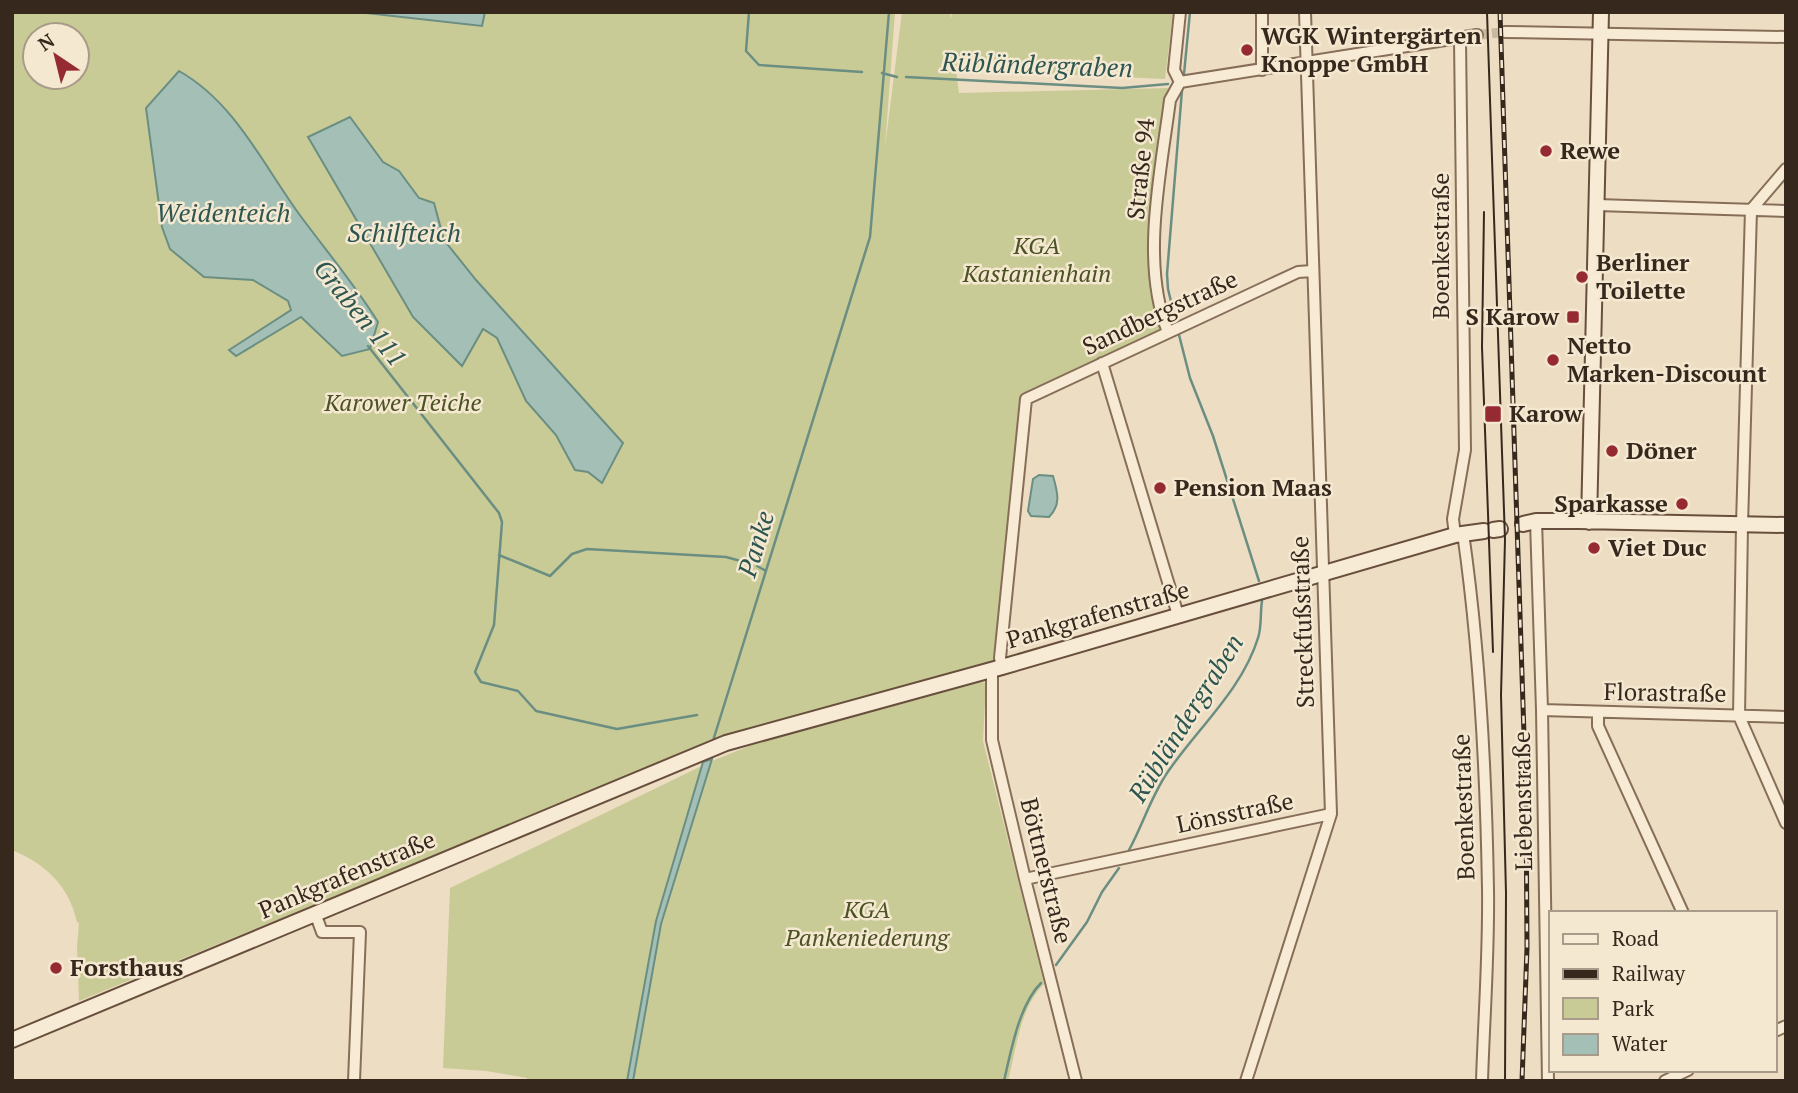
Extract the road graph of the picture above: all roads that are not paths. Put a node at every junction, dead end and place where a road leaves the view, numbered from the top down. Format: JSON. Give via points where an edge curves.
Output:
{"nodes":[{"id":1,"x":1180,"y":12,"type":"edge"},
{"id":2,"x":1262,"y":12,"type":"edge"},
{"id":3,"x":1305,"y":12,"type":"edge"},
{"id":4,"x":1601,"y":12,"type":"edge"},
{"id":5,"x":1505,"y":32,"type":"tunnel mouth"},
{"id":6,"x":1602,"y":32,"type":"junction"},
{"id":7,"x":1477,"y":35,"type":"tunnel mouth"},
{"id":8,"x":1786,"y":37,"type":"edge"},
{"id":9,"x":1460,"y":39,"type":"junction"},
{"id":10,"x":1306,"y":64,"type":"junction"},
{"id":11,"x":1262,"y":70,"type":"junction"},
{"id":12,"x":1180,"y":82,"type":"junction"},
{"id":13,"x":1786,"y":169,"type":"edge"},
{"id":14,"x":1597,"y":205,"type":"junction"},
{"id":15,"x":1751,"y":210,"type":"junction"},
{"id":16,"x":1786,"y":211,"type":"edge"},
{"id":17,"x":1312,"y":271,"type":"junction"},
{"id":18,"x":1168,"y":332,"type":"junction"},
{"id":19,"x":1102,"y":363,"type":"junction"},
{"id":20,"x":1026,"y":399,"type":"joint"},
{"id":21,"x":1589,"y":522,"type":"junction"},
{"id":22,"x":1530,"y":523,"type":"joint"},
{"id":23,"x":1742,"y":525,"type":"junction"},
{"id":24,"x":1786,"y":525,"type":"edge"},
{"id":25,"x":1492,"y":530,"type":"dead end"},
{"id":26,"x":1459,"y":534,"type":"junction"},
{"id":27,"x":1323,"y":573,"type":"junction"},
{"id":28,"x":1178,"y":615,"type":"junction"},
{"id":29,"x":997,"y":668,"type":"junction"},
{"id":30,"x":1542,"y":710,"type":"junction"},
{"id":31,"x":1598,"y":713,"type":"junction"},
{"id":32,"x":1739,"y":716,"type":"junction"},
{"id":33,"x":1786,"y":717,"type":"edge"},
{"id":34,"x":1331,"y":814,"type":"junction"},
{"id":35,"x":1786,"y":823,"type":"edge"},
{"id":36,"x":1024,"y":879,"type":"junction"},
{"id":37,"x":1682,"y":911,"type":"edge"},
{"id":38,"x":316,"y":913,"type":"junction"},
{"id":39,"x":12,"y":1040,"type":"edge"},
{"id":40,"x":354,"y":1081,"type":"edge"},
{"id":41,"x":1076,"y":1081,"type":"edge"},
{"id":42,"x":1246,"y":1081,"type":"edge"},
{"id":43,"x":1482,"y":1081,"type":"edge"},
{"id":44,"x":1548,"y":1081,"type":"edge"}],
"edges":[{"from":1,"to":12,"type":"street","name":"Straße 94","via":[[1174,70]]},
{"from":2,"to":11,"type":"street"},
{"from":3,"to":10,"type":"street","name":"Streckfußstraße"},
{"from":4,"to":6,"type":"main road"},
{"from":5,"to":6,"type":"street"},
{"from":6,"to":8,"type":"street"},
{"from":6,"to":14,"type":"main road"},
{"from":7,"to":9,"type":"street"},
{"from":9,"to":10,"type":"street"},
{"from":9,"to":26,"type":"street","name":"Boenkestraße","via":[[1465,450],[1454,519]]},
{"from":10,"to":11,"type":"street"},
{"from":10,"to":17,"type":"street","name":"Streckfußstraße"},
{"from":11,"to":12,"type":"street"},
{"from":12,"to":18,"type":"street","name":"Straße 94","via":[[1170,100],[1153,256]]},
{"from":13,"to":15,"type":"street"},
{"from":14,"to":15,"type":"street"},
{"from":14,"to":21,"type":"main road"},
{"from":15,"to":16,"type":"street"},
{"from":15,"to":23,"type":"street"},
{"from":17,"to":18,"type":"street","name":"Sandbergstraße","via":[[1298,272]]},
{"from":17,"to":27,"type":"street","name":"Streckfußstraße"},
{"from":18,"to":19,"type":"street","name":"Sandbergstraße"},
{"from":19,"to":20,"type":"street","name":"Sandbergstraße"},
{"from":19,"to":28,"type":"street"},
{"from":20,"to":29,"type":"street","name":"Böttnerstraße"},
{"from":21,"to":22,"type":"main road"},
{"from":21,"to":23,"type":"main road"},
{"from":22,"to":30,"type":"street","name":"Liebenstraße"},
{"from":23,"to":24,"type":"main road"},
{"from":23,"to":32,"type":"street"},
{"from":25,"to":26,"type":"main road","name":"Pankgrafenstraße"},
{"from":26,"to":27,"type":"main road","name":"Pankgrafenstraße"},
{"from":26,"to":43,"type":"street","name":"Boenkestraße","via":[[1477,641],[1485,777],[1488,891]]},
{"from":27,"to":28,"type":"main road","name":"Pankgrafenstraße"},
{"from":27,"to":34,"type":"street","name":"Streckfußstraße"},
{"from":28,"to":29,"type":"main road","name":"Pankgrafenstraße"},
{"from":29,"to":36,"type":"street","name":"Böttnerstraße","via":[[992,740]]},
{"from":29,"to":38,"type":"main road","name":"Pankgrafenstraße","via":[[700,752]]},
{"from":30,"to":31,"type":"street","name":"Florastraße"},
{"from":30,"to":44,"type":"street","name":"Liebenstraße"},
{"from":31,"to":32,"type":"street","name":"Florastraße"},
{"from":31,"to":37,"type":"street","via":[[1598,726]]},
{"from":32,"to":33,"type":"street","name":"Florastraße"},
{"from":32,"to":35,"type":"street"},
{"from":34,"to":36,"type":"street","name":"Lönsstraße"},
{"from":34,"to":42,"type":"street","name":"Streckfußstraße"},
{"from":36,"to":41,"type":"street","name":"Böttnerstraße"},
{"from":38,"to":39,"type":"main road","name":"Pankgrafenstraße"},
{"from":38,"to":40,"type":"street","via":[[322,932],[360,932]]}]}
